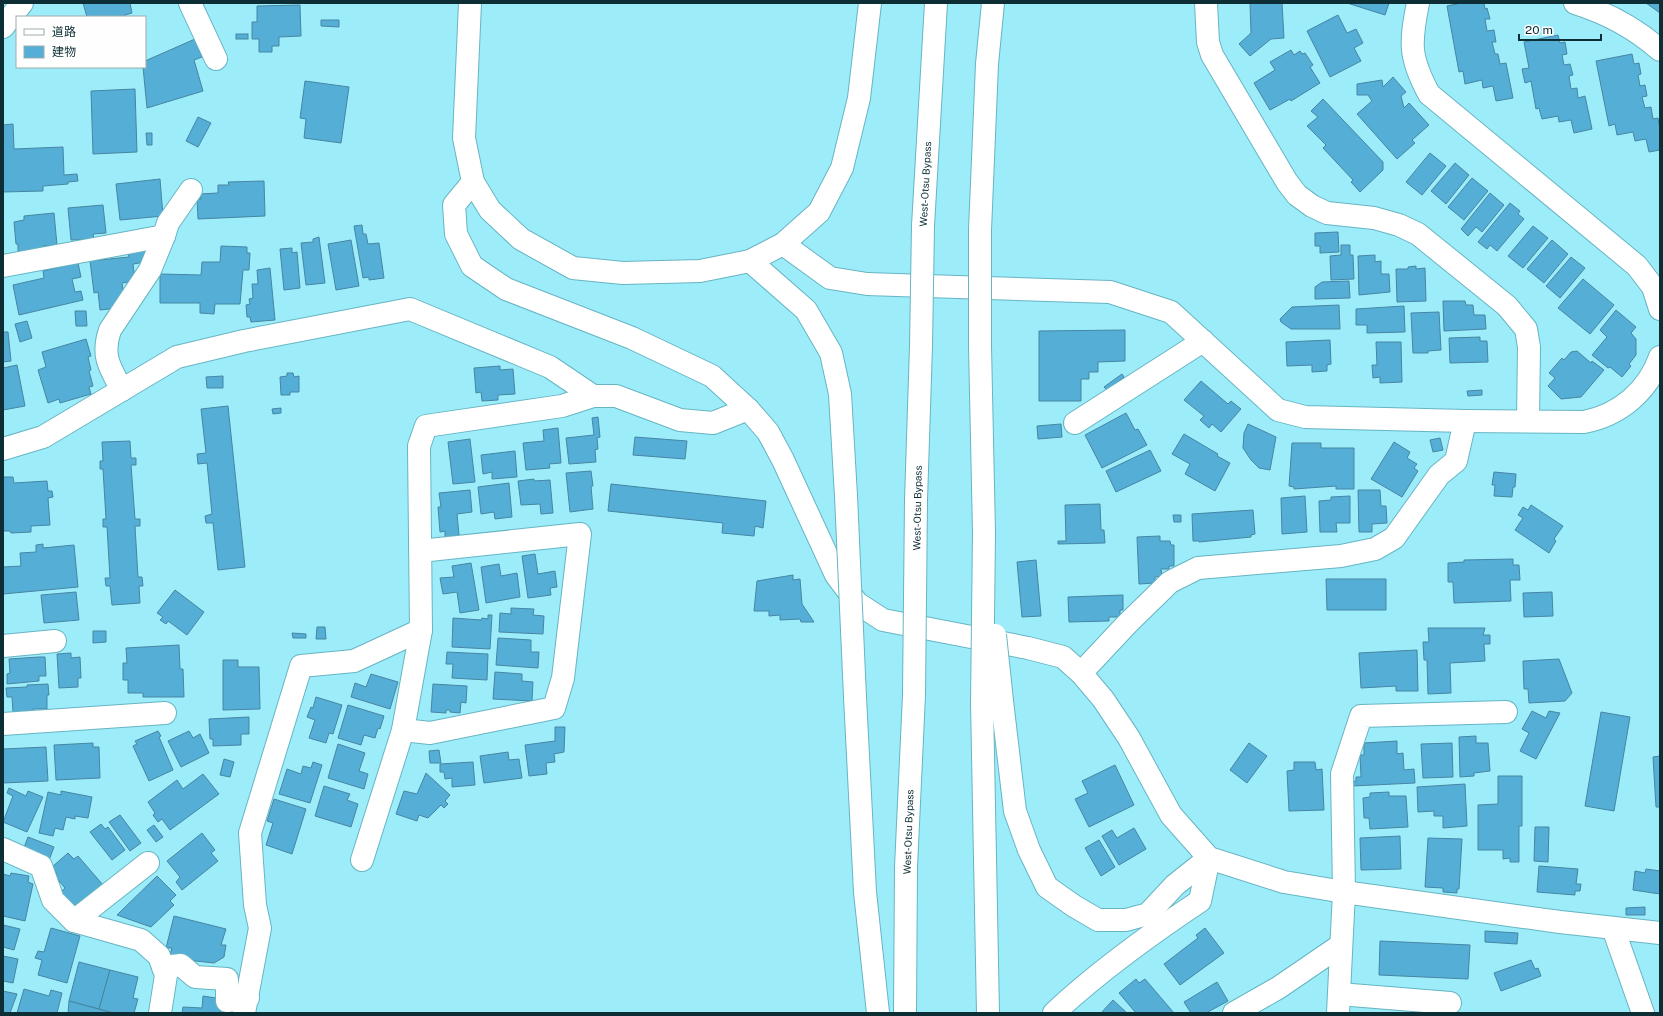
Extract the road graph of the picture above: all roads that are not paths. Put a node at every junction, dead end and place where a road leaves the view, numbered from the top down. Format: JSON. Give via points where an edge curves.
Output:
{"nodes":[{"id":1,"x":22,"y":3,"type":"edge"},
{"id":2,"x":190,"y":3,"type":"edge"},
{"id":3,"x":470,"y":3,"type":"edge"},
{"id":4,"x":870,"y":3,"type":"edge"},
{"id":5,"x":936,"y":3,"type":"edge"},
{"id":6,"x":993,"y":3,"type":"edge"},
{"id":7,"x":1206,"y":3,"type":"edge"},
{"id":8,"x":1418,"y":3,"type":"edge"},
{"id":9,"x":1575,"y":3,"type":"edge"},
{"id":10,"x":3,"y":27,"type":"edge"},
{"id":11,"x":1660,"y":50,"type":"edge"},
{"id":12,"x":216,"y":59,"type":"dead end"},
{"id":13,"x":473,"y":182,"type":"junction"},
{"id":14,"x":190,"y":190,"type":"dead end"},
{"id":15,"x":164,"y":236,"type":"junction"},
{"id":16,"x":783,"y":244,"type":"junction"},
{"id":17,"x":750,"y":261,"type":"junction"},
{"id":18,"x":3,"y":266,"type":"edge"},
{"id":19,"x":1660,"y":309,"type":"edge"},
{"id":20,"x":1203,"y":341,"type":"junction"},
{"id":21,"x":1660,"y":357,"type":"edge"},
{"id":22,"x":122,"y":390,"type":"junction"},
{"id":23,"x":593,"y":396,"type":"junction"},
{"id":24,"x":748,"y":409,"type":"junction"},
{"id":25,"x":1465,"y":421,"type":"junction"},
{"id":26,"x":1528,"y":421,"type":"junction"},
{"id":27,"x":1075,"y":423,"type":"dead end"},
{"id":28,"x":3,"y":449,"type":"edge"},
{"id":29,"x":420,"y":551,"type":"junction"},
{"id":30,"x":421,"y":630,"type":"junction"},
{"id":31,"x":55,"y":641,"type":"dead end"},
{"id":32,"x":3,"y":646,"type":"edge"},
{"id":33,"x":1081,"y":673,"type":"junction"},
{"id":34,"x":992,"y":702,"type":"junction"},
{"id":35,"x":1506,"y":712,"type":"dead end"},
{"id":36,"x":165,"y":713,"type":"dead end"},
{"id":37,"x":3,"y":724,"type":"edge"},
{"id":38,"x":403,"y":730,"type":"junction"},
{"id":39,"x":3,"y":849,"type":"edge"},
{"id":40,"x":1209,"y":858,"type":"junction"},
{"id":41,"x":362,"y":860,"type":"dead end"},
{"id":42,"x":148,"y":863,"type":"dead end"},
{"id":43,"x":1344,"y":892,"type":"junction"},
{"id":44,"x":74,"y":921,"type":"junction"},
{"id":45,"x":1613,"y":928,"type":"junction"},
{"id":46,"x":1660,"y":933,"type":"edge"},
{"id":47,"x":1341,"y":945,"type":"junction"},
{"id":48,"x":163,"y":967,"type":"junction"},
{"id":49,"x":1450,"y":1003,"type":"dead end"},
{"id":50,"x":1338,"y":1004,"type":"edge"},
{"id":51,"x":246,"y":1005,"type":"edge"},
{"id":52,"x":160,"y":1013,"type":"edge"},
{"id":53,"x":878,"y":1013,"type":"edge"},
{"id":54,"x":905,"y":1013,"type":"edge"},
{"id":55,"x":988,"y":1013,"type":"edge"},
{"id":56,"x":1054,"y":1013,"type":"edge"},
{"id":57,"x":1234,"y":1013,"type":"edge"},
{"id":58,"x":1642,"y":1013,"type":"edge"}],
"edges":[{"from":1,"to":10,"type":"main road"},
{"from":2,"to":12,"type":"main road"},
{"from":3,"to":13,"type":"main road","via":[[464,138]]},
{"from":4,"to":16,"type":"main road","via":[[859,98],[842,168],[819,212]]},
{"from":5,"to":54,"type":"main road","name":"West-Otsu Bypass","bridge":true,"via":[[923,226],[914,695],[906,867]]},
{"from":6,"to":34,"type":"main road","bridge":true,"via":[[987,64],[980,230],[984,532]]},
{"from":7,"to":26,"type":"main road","via":[[1208,42],[1212,55],[1286,182],[1298,195],[1327,213],[1374,218],[1418,234],[1496,295],[1518,318],[1526,330],[1529,347]]},
{"from":8,"to":19,"type":"main road","via":[[1413,27],[1413,59],[1419,77],[1429,94],[1637,266],[1653,287]]},
{"from":9,"to":11,"type":"main road","via":[[1615,18]]},
{"from":13,"to":17,"type":"main road","via":[[490,210],[521,239],[573,268],[623,273],[700,271]]},
{"from":13,"to":24,"type":"main road","via":[[454,205],[456,234],[472,266],[506,289],[632,338],[712,376]]},
{"from":14,"to":15,"type":"main road","via":[[168,223]]},
{"from":15,"to":18,"type":"main road"},
{"from":15,"to":22,"type":"main road","via":[[150,270],[110,330],[107,340],[108,364]]},
{"from":16,"to":17,"type":"main road"},
{"from":16,"to":20,"type":"main road","via":[[830,278],[867,284],[1110,292],[1171,312]]},
{"from":17,"to":53,"type":"main road","bridge":true,"via":[[806,310],[831,353],[840,394],[865,892]]},
{"from":20,"to":25,"type":"main road","via":[[1278,410],[1305,417]]},
{"from":20,"to":27,"type":"main road"},
{"from":21,"to":26,"type":"main road","via":[[1648,381],[1638,393],[1609,415],[1584,422]]},
{"from":22,"to":23,"type":"main road","via":[[177,357],[244,341],[410,309],[550,367]]},
{"from":22,"to":28,"type":"main road","via":[[43,437]]},
{"from":23,"to":24,"type":"main road","via":[[616,396],[680,420],[713,423]]},
{"from":23,"to":29,"type":"main road","via":[[562,406],[426,426],[419,446]]},
{"from":24,"to":33,"type":"main road","via":[[768,432],[784,460],[836,576],[857,603],[883,620],[1063,657]]},
{"from":25,"to":26,"type":"main road"},
{"from":25,"to":33,"type":"main road","via":[[1456,461],[1439,475],[1394,538],[1374,549],[1341,556],[1198,568],[1185,573],[1170,582]]},
{"from":29,"to":30,"type":"main road"},
{"from":29,"to":38,"type":"main road","via":[[580,534],[563,678],[554,708],[430,733]]},
{"from":30,"to":38,"type":"main road"},
{"from":30,"to":51,"type":"main road","via":[[354,660],[301,666],[250,833],[255,905],[260,928]]},
{"from":31,"to":32,"type":"main road"},
{"from":33,"to":40,"type":"main road","via":[[1103,699],[1129,738],[1171,815]]},
{"from":34,"to":40,"type":"main road","via":[[1015,811],[1029,850],[1047,887],[1098,920],[1126,920],[1148,914],[1175,885]]},
{"from":34,"to":55,"type":"main road"},
{"from":35,"to":43,"type":"main road","via":[[1360,716],[1342,774]]},
{"from":36,"to":37,"type":"main road"},
{"from":38,"to":41,"type":"main road"},
{"from":39,"to":44,"type":"main road","via":[[41,866],[53,900]]},
{"from":40,"to":43,"type":"main road","via":[[1284,882]]},
{"from":40,"to":56,"type":"main road","via":[[1200,901],[1084,985]]},
{"from":42,"to":44,"type":"main road"},
{"from":43,"to":45,"type":"main road"},
{"from":43,"to":47,"type":"main road"},
{"from":44,"to":48,"type":"main road","via":[[141,940],[159,956]]},
{"from":45,"to":46,"type":"main road"},
{"from":45,"to":58,"type":"main road"},
{"from":47,"to":50,"type":"main road"},
{"from":47,"to":57,"type":"main road","via":[[1278,988]]},
{"from":48,"to":51,"type":"main road","via":[[181,965],[195,977],[227,979],[227,1001]]},
{"from":48,"to":52,"type":"main road","via":[[166,975]]},
{"from":49,"to":50,"type":"main road"}]}
